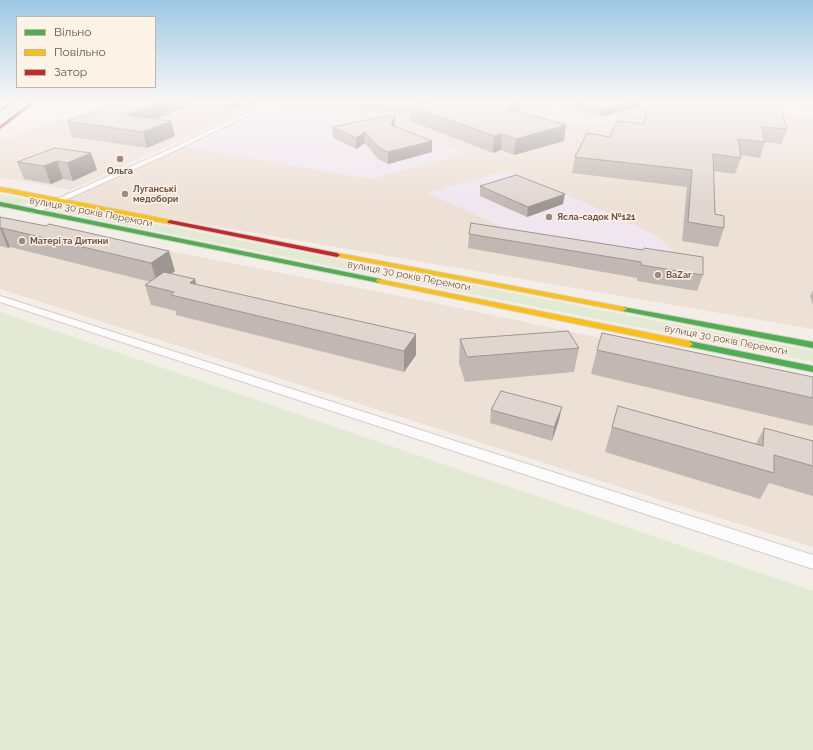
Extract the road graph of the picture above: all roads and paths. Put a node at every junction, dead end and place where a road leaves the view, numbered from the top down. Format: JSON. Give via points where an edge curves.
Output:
{"nodes":[{"id":1,"x":202,"y":136,"type":"edge"},
{"id":2,"x":0,"y":189,"type":"edge"},
{"id":3,"x":56,"y":201,"type":"junction"},
{"id":4,"x":0,"y":204,"type":"edge"},
{"id":5,"x":33,"y":211,"type":"junction"},
{"id":6,"x":0,"y":299,"type":"edge"},
{"id":7,"x":813,"y":345,"type":"edge"},
{"id":8,"x":813,"y":369,"type":"edge"},
{"id":9,"x":813,"y":562,"type":"edge"}],
"edges":[{"from":1,"to":3,"type":"street"},
{"from":2,"to":3,"type":"street","name":"вулиця 30 років Перемоги"},
{"from":3,"to":5,"type":"street"},
{"from":3,"to":7,"type":"street","name":"вулиця 30 років Перемоги"},
{"from":4,"to":5,"type":"street","name":"вулиця 30 років Перемоги"},
{"from":5,"to":8,"type":"street","name":"вулиця 30 років Перемоги"},
{"from":6,"to":9,"type":"street"}]}
